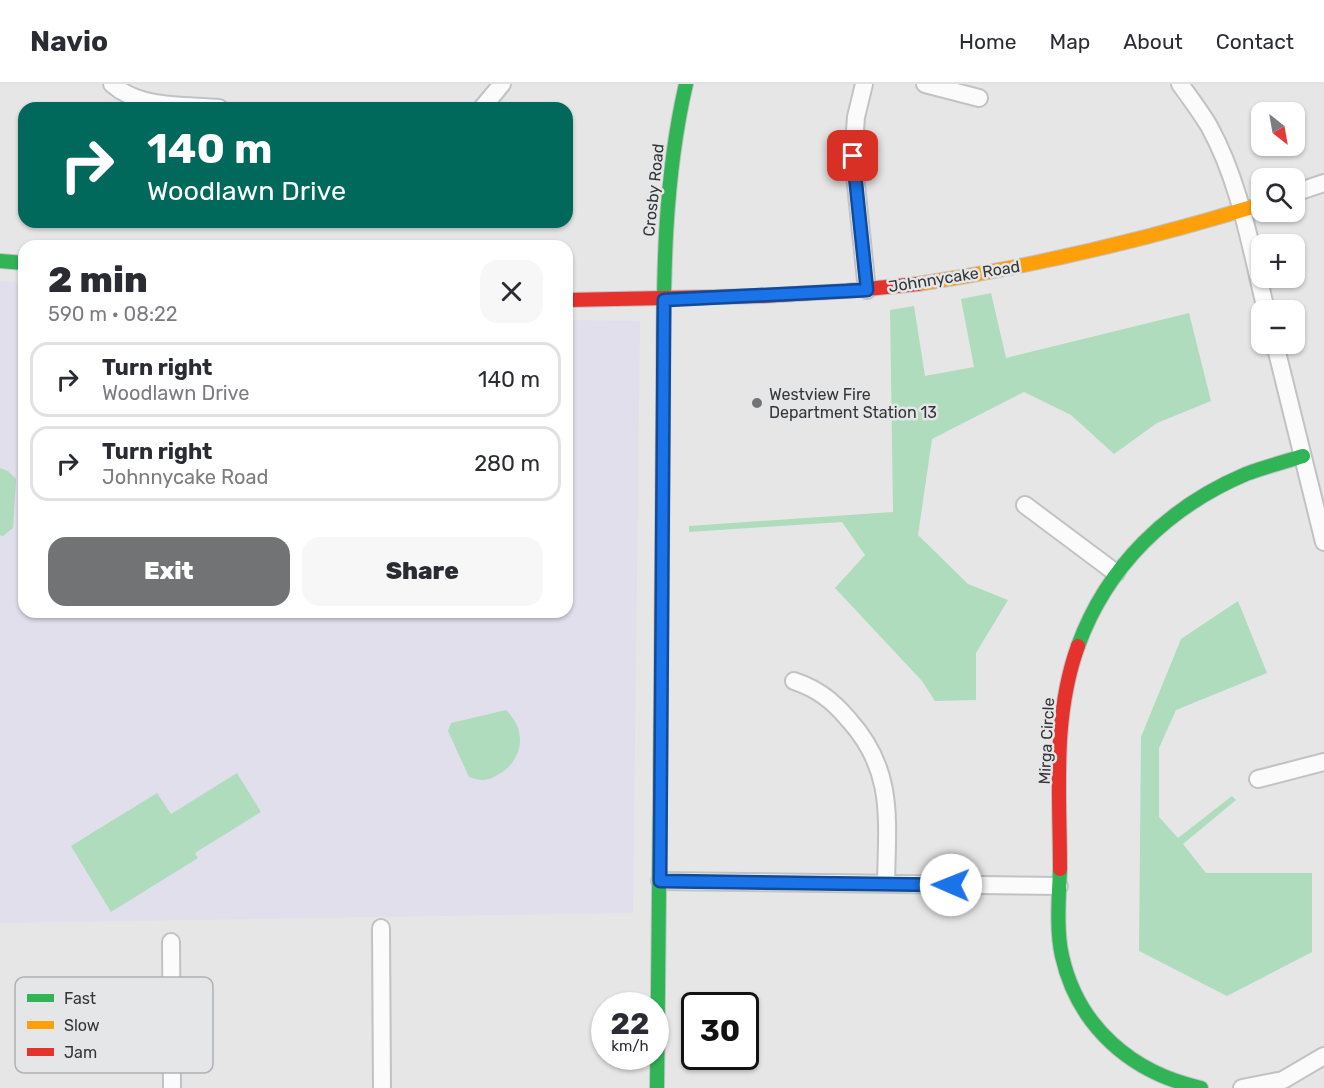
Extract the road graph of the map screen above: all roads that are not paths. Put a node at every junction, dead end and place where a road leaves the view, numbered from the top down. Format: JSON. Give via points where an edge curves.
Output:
{"nodes":[{"id":1,"x":112,"y":84,"type":"edge"},
{"id":2,"x":502,"y":84,"type":"edge"},
{"id":3,"x":686,"y":84,"type":"edge"},
{"id":4,"x":864,"y":84,"type":"edge"},
{"id":5,"x":925,"y":84,"type":"edge"},
{"id":6,"x":1180,"y":84,"type":"edge"},
{"id":7,"x":979,"y":98,"type":"dead end"},
{"id":8,"x":158,"y":102,"type":"edge"},
{"id":9,"x":487,"y":102,"type":"edge"},
{"id":10,"x":1324,"y":183,"type":"edge"},
{"id":11,"x":1305,"y":189,"type":"edge"},
{"id":12,"x":1251,"y":207,"type":"edge"},
{"id":13,"x":1241,"y":210,"type":"junction"},
{"id":14,"x":0,"y":261,"type":"edge"},
{"id":15,"x":18,"y":262,"type":"edge"},
{"id":16,"x":867,"y":290,"type":"junction"},
{"id":17,"x":573,"y":300,"type":"edge"},
{"id":18,"x":664,"y":300,"type":"junction"},
{"id":19,"x":1264,"y":300,"type":"edge"},
{"id":20,"x":1278,"y":354,"type":"edge"},
{"id":21,"x":1303,"y":456,"type":"junction"},
{"id":22,"x":1024,"y":504,"type":"dead end"},
{"id":23,"x":1324,"y":542,"type":"edge"},
{"id":24,"x":1116,"y":573,"type":"junction"},
{"id":25,"x":794,"y":681,"type":"dead end"},
{"id":26,"x":1324,"y":762,"type":"edge"},
{"id":27,"x":1258,"y":779,"type":"dead end"},
{"id":28,"x":660,"y":881,"type":"junction"},
{"id":29,"x":886,"y":884,"type":"junction"},
{"id":30,"x":1059,"y":886,"type":"junction"},
{"id":31,"x":381,"y":928,"type":"dead end"},
{"id":32,"x":171,"y":942,"type":"dead end"},
{"id":33,"x":171,"y":977,"type":"edge"},
{"id":34,"x":1324,"y":1056,"type":"edge"},
{"id":35,"x":172,"y":1073,"type":"edge"},
{"id":36,"x":1284,"y":1084,"type":"edge"},
{"id":37,"x":172,"y":1088,"type":"edge"},
{"id":38,"x":382,"y":1088,"type":"edge"},
{"id":39,"x":657,"y":1088,"type":"edge"},
{"id":40,"x":1201,"y":1088,"type":"edge"},
{"id":41,"x":1242,"y":1088,"type":"edge"}],
"edges":[{"from":1,"to":8,"type":"street","via":[[138,100]]},
{"from":2,"to":9,"type":"street"},
{"from":3,"to":18,"type":"street","name":"Crosby Road","via":[[668,179]]},
{"from":4,"to":16,"type":"street","via":[[853,156]]},
{"from":5,"to":7,"type":"street"},
{"from":6,"to":13,"type":"street","via":[[1209,126]]},
{"from":10,"to":11,"type":"street"},
{"from":12,"to":13,"type":"street","name":"Johnnycake Road"},
{"from":13,"to":16,"type":"street","name":"Johnnycake Road","via":[[1083,253]]},
{"from":13,"to":19,"type":"street"},
{"from":14,"to":15,"type":"street"},
{"from":16,"to":18,"type":"street","name":"Johnnycake Road"},
{"from":17,"to":18,"type":"street","name":"Johnnycake Road"},
{"from":18,"to":28,"type":"street","name":"Crosby Road"},
{"from":20,"to":21,"type":"street"},
{"from":21,"to":23,"type":"street"},
{"from":21,"to":24,"type":"street","name":"Mirga Circle","via":[[1248,474],[1193,501],[1140,544]]},
{"from":22,"to":24,"type":"street"},
{"from":24,"to":30,"type":"street","name":"Mirga Circle","via":[[1088,623],[1066,685],[1061,717]]},
{"from":25,"to":29,"type":"street","via":[[817,691],[838,707],[867,740],[876,759],[886,800]]},
{"from":26,"to":27,"type":"street"},
{"from":28,"to":29,"type":"street"},
{"from":28,"to":39,"type":"street","name":"Crosby Road"},
{"from":29,"to":30,"type":"street"},
{"from":30,"to":40,"type":"street","name":"Mirga Circle","via":[[1062,956],[1078,1000],[1092,1022],[1124,1055],[1161,1078]]},
{"from":31,"to":38,"type":"street"},
{"from":32,"to":33,"type":"street"},
{"from":34,"to":36,"type":"street"},
{"from":35,"to":37,"type":"street"},
{"from":36,"to":41,"type":"street"}]}
